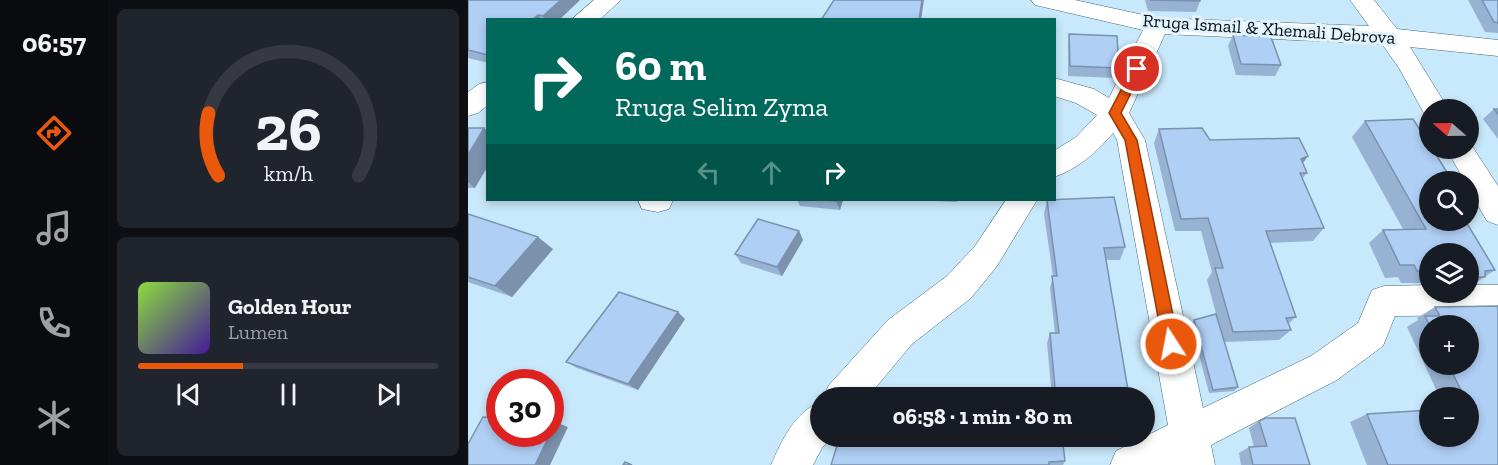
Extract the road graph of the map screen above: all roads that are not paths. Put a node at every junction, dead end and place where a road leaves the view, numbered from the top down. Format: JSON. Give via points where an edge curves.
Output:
{"nodes":[{"id":1,"x":609,"y":0,"type":"edge"},
{"id":2,"x":1043,"y":0,"type":"edge"},
{"id":3,"x":1362,"y":0,"type":"edge"},
{"id":4,"x":1102,"y":7,"type":"edge"},
{"id":5,"x":586,"y":18,"type":"edge"},
{"id":6,"x":1157,"y":26,"type":"junction"},
{"id":7,"x":1389,"y":36,"type":"junction"},
{"id":8,"x":1498,"y":48,"type":"edge"},
{"id":9,"x":1056,"y":88,"type":"edge"},
{"id":10,"x":1430,"y":99,"type":"edge"},
{"id":11,"x":1115,"y":113,"type":"junction"},
{"id":12,"x":1467,"y":159,"type":"edge"},
{"id":13,"x":1056,"y":165,"type":"edge"},
{"id":14,"x":1021,"y":201,"type":"edge"},
{"id":15,"x":1498,"y":212,"type":"edge"},
{"id":16,"x":1498,"y":300,"type":"edge"},
{"id":17,"x":852,"y":387,"type":"edge"},
{"id":18,"x":810,"y":432,"type":"edge"},
{"id":19,"x":1192,"y":450,"type":"edge"},
{"id":20,"x":791,"y":465,"type":"edge"},
{"id":21,"x":1130,"y":465,"type":"edge"}],
"edges":[{"from":1,"to":5,"type":"street"},
{"from":2,"to":4,"type":"street","name":"Rruga Ismail & Xhemali Debrova"},
{"from":3,"to":7,"type":"street"},
{"from":4,"to":6,"type":"street","name":"Rruga Ismail & Xhemali Debrova"},
{"from":6,"to":7,"type":"street","name":"Rruga Ismail & Xhemali Debrova"},
{"from":6,"to":11,"type":"street"},
{"from":7,"to":8,"type":"street","name":"Rruga Ismail & Xhemali Debrova"},
{"from":7,"to":10,"type":"street"},
{"from":9,"to":11,"type":"street","via":[[1085,96]]},
{"from":11,"to":13,"type":"street","via":[[1086,145]]},
{"from":11,"to":19,"type":"street","via":[[1131,140]]},
{"from":12,"to":15,"type":"street"},
{"from":14,"to":17,"type":"street","via":[[986,256],[959,287],[900,332]]},
{"from":16,"to":19,"type":"street","via":[[1384,301],[1371,334]]},
{"from":18,"to":20,"type":"street"},
{"from":19,"to":21,"type":"street"}]}
